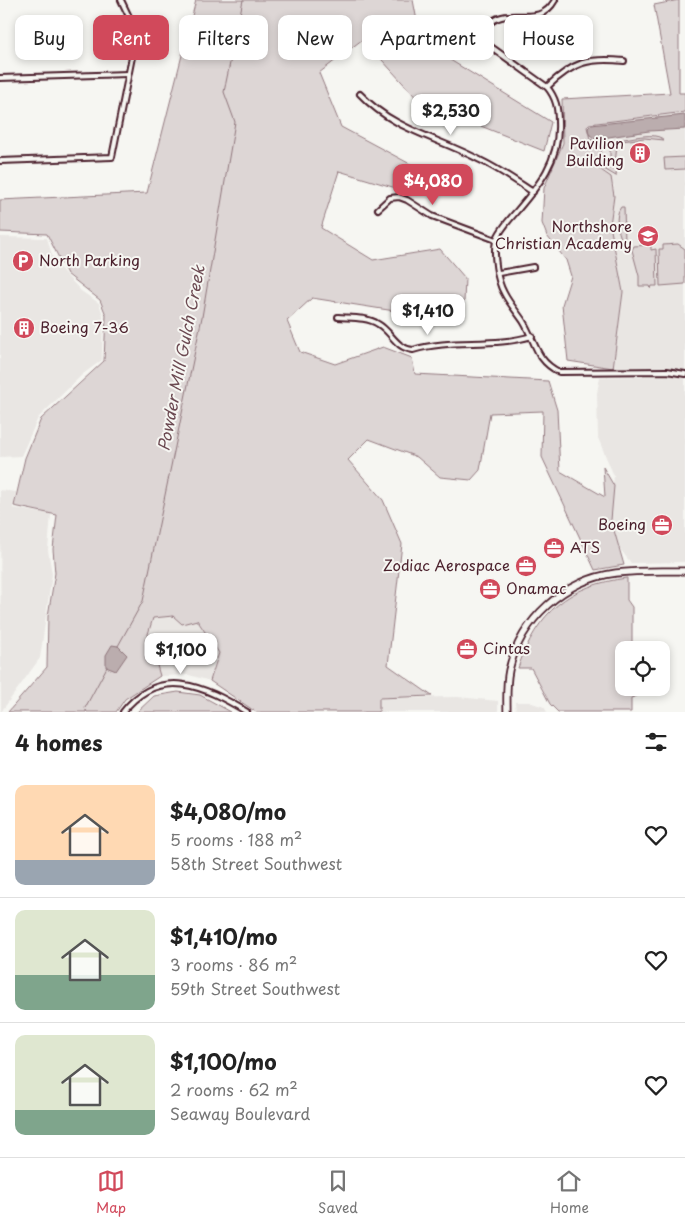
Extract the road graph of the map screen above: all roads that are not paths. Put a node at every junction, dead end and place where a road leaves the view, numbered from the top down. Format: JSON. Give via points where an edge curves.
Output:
{"nodes":[{"id":1,"x":121,"y":0,"type":"edge"},
{"id":2,"x":555,"y":0,"type":"edge"},
{"id":3,"x":494,"y":20,"type":"edge"},
{"id":4,"x":494,"y":49,"type":"edge"},
{"id":5,"x":624,"y":61,"type":"dead end"},
{"id":6,"x":128,"y":74,"type":"junction"},
{"id":7,"x":0,"y":78,"type":"edge"},
{"id":8,"x":547,"y":87,"type":"junction"},
{"id":9,"x":360,"y":94,"type":"dead end"},
{"id":10,"x":0,"y":161,"type":"edge"},
{"id":11,"x":533,"y":192,"type":"junction"},
{"id":12,"x":378,"y":209,"type":"dead end"},
{"id":13,"x":496,"y":240,"type":"junction"},
{"id":14,"x":533,"y":267,"type":"dead end"},
{"id":15,"x":499,"y":273,"type":"junction"},
{"id":16,"x":338,"y":317,"type":"dead end"},
{"id":17,"x":532,"y":336,"type":"junction"},
{"id":18,"x":685,"y":374,"type":"edge"},
{"id":19,"x":685,"y":571,"type":"edge"},
{"id":20,"x":123,"y":712,"type":"edge"},
{"id":21,"x":247,"y":712,"type":"edge"},
{"id":22,"x":507,"y":712,"type":"edge"}],
"edges":[{"from":1,"to":6,"type":"street","via":[[133,26],[135,42]]},
{"from":2,"to":3,"type":"street","via":[[547,11],[538,16],[500,17]]},
{"from":4,"to":8,"type":"street"},
{"from":5,"to":8,"type":"street","via":[[586,61],[568,68]]},
{"from":6,"to":7,"type":"street"},
{"from":6,"to":10,"type":"street","via":[[112,157]]},
{"from":8,"to":11,"type":"street","via":[[554,96],[558,111],[556,150],[545,177]]},
{"from":9,"to":11,"type":"street","via":[[396,123],[481,160]]},
{"from":11,"to":13,"type":"street"},
{"from":12,"to":13,"type":"street","via":[[390,198],[399,197],[432,216]]},
{"from":13,"to":15,"type":"street"},
{"from":14,"to":15,"type":"street"},
{"from":15,"to":17,"type":"street","via":[[503,291]]},
{"from":16,"to":17,"type":"street","via":[[373,321],[381,325],[398,345],[413,350],[427,345],[512,342]]},
{"from":17,"to":18,"type":"street","via":[[538,354],[548,366],[560,372]]},
{"from":19,"to":22,"type":"street","via":[[615,573],[586,581],[556,597],[535,618],[515,653],[509,671]]},
{"from":20,"to":21,"type":"street","via":[[151,688],[175,683],[198,688]]}]}
